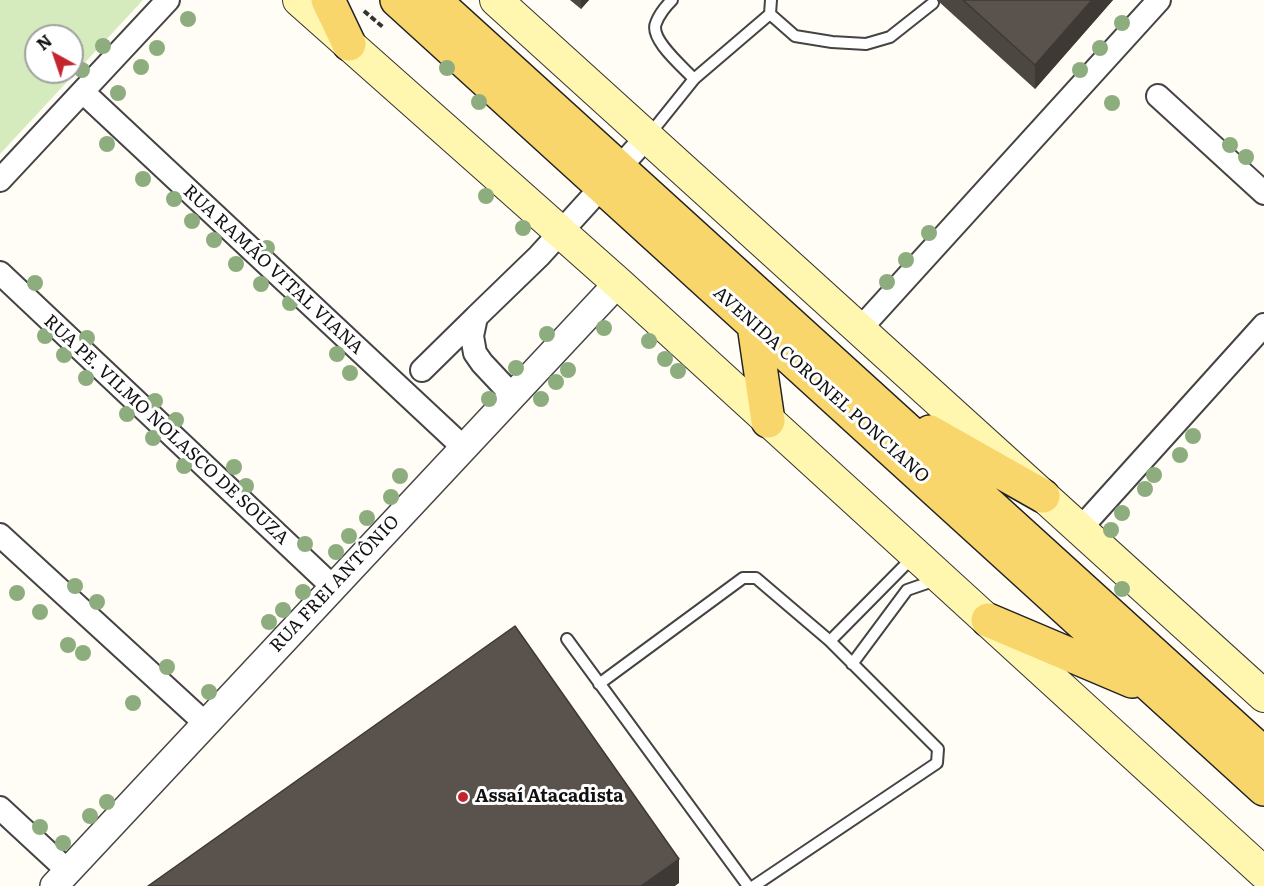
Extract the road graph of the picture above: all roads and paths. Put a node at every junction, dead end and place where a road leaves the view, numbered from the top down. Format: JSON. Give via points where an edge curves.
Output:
{"nodes":[{"id":1,"x":168,"y":0,"type":"edge"},
{"id":2,"x":299,"y":0,"type":"edge"},
{"id":3,"x":328,"y":0,"type":"edge"},
{"id":4,"x":397,"y":0,"type":"edge"},
{"id":5,"x":434,"y":0,"type":"edge"},
{"id":6,"x":496,"y":0,"type":"edge"},
{"id":7,"x":672,"y":0,"type":"edge"},
{"id":8,"x":771,"y":0,"type":"edge"},
{"id":9,"x":1159,"y":0,"type":"edge"},
{"id":10,"x":933,"y":3,"type":"dead end"},
{"id":11,"x":770,"y":14,"type":"junction"},
{"id":12,"x":349,"y":44,"type":"junction"},
{"id":13,"x":694,"y":79,"type":"junction"},
{"id":14,"x":83,"y":92,"type":"junction"},
{"id":15,"x":1158,"y":96,"type":"dead end"},
{"id":16,"x":647,"y":137,"type":"junction"},
{"id":17,"x":611,"y":177,"type":"junction"},
{"id":18,"x":0,"y":180,"type":"edge"},
{"id":19,"x":1264,"y":193,"type":"edge"},
{"id":20,"x":562,"y":233,"type":"junction"},
{"id":21,"x":679,"y":239,"type":"junction"},
{"id":22,"x":0,"y":273,"type":"edge"},
{"id":23,"x":618,"y":283,"type":"junction"},
{"id":24,"x":476,"y":317,"type":"junction"},
{"id":25,"x":754,"y":325,"type":"junction"},
{"id":26,"x":1264,"y":325,"type":"edge"},
{"id":27,"x":860,"y":329,"type":"junction"},
{"id":28,"x":422,"y":370,"type":"dead end"},
{"id":29,"x":512,"y":395,"type":"junction"},
{"id":30,"x":877,"y":402,"type":"junction"},
{"id":31,"x":768,"y":421,"type":"junction"},
{"id":32,"x":463,"y":447,"type":"junction"},
{"id":33,"x":1043,"y":496,"type":"junction"},
{"id":34,"x":1080,"y":529,"type":"junction"},
{"id":35,"x":0,"y":535,"type":"edge"},
{"id":36,"x":915,"y":554,"type":"junction"},
{"id":37,"x":942,"y":578,"type":"junction"},
{"id":38,"x":333,"y":587,"type":"junction"},
{"id":39,"x":987,"y":620,"type":"junction"},
{"id":40,"x":567,"y":639,"type":"dead end"},
{"id":41,"x":830,"y":641,"type":"junction"},
{"id":42,"x":852,"y":664,"type":"junction"},
{"id":43,"x":599,"y":684,"type":"junction"},
{"id":44,"x":1159,"y":693,"type":"junction"},
{"id":45,"x":1264,"y":696,"type":"edge"},
{"id":46,"x":206,"y":724,"type":"junction"},
{"id":47,"x":1258,"y":771,"type":"edge"},
{"id":48,"x":0,"y":808,"type":"edge"},
{"id":49,"x":1264,"y":873,"type":"edge"},
{"id":50,"x":61,"y":879,"type":"edge"},
{"id":51,"x":748,"y":886,"type":"edge"},
{"id":52,"x":754,"y":886,"type":"edge"}],
"edges":[{"from":1,"to":14,"type":"street"},
{"from":2,"to":12,"type":"main road"},
{"from":3,"to":12,"type":"main road"},
{"from":4,"to":17,"type":"main road","name":"AVENIDA CORONEL PONCIANO"},
{"from":5,"to":17,"type":"main road"},
{"from":6,"to":16,"type":"main road"},
{"from":7,"to":13,"type":"lane","via":[[655,25],[655,33]]},
{"from":8,"to":11,"type":"lane"},
{"from":9,"to":27,"type":"street"},
{"from":10,"to":11,"type":"lane","via":[[890,37],[866,44],[795,36]]},
{"from":11,"to":13,"type":"lane"},
{"from":12,"to":20,"type":"main road"},
{"from":13,"to":16,"type":"lane"},
{"from":14,"to":18,"type":"street"},
{"from":14,"to":32,"type":"street","name":"RUA RAMÃO VITAL VIANA"},
{"from":15,"to":19,"type":"street"},
{"from":16,"to":17,"type":"street"},
{"from":16,"to":27,"type":"main road"},
{"from":17,"to":20,"type":"street"},
{"from":17,"to":21,"type":"main road","name":"AVENIDA CORONEL PONCIANO"},
{"from":20,"to":23,"type":"main road"},
{"from":20,"to":24,"type":"street"},
{"from":21,"to":25,"type":"main road","name":"AVENIDA CORONEL PONCIANO"},
{"from":21,"to":30,"type":"main road"},
{"from":22,"to":38,"type":"street","name":"RUA PE. VILMO NOLASCO DE SOUZA"},
{"from":23,"to":29,"type":"street","name":"RUA FREI ANTÔNIO"},
{"from":23,"to":31,"type":"main road"},
{"from":24,"to":28,"type":"street"},
{"from":24,"to":29,"type":"street","via":[[472,336],[475,353]]},
{"from":25,"to":31,"type":"main road"},
{"from":25,"to":44,"type":"main road","name":"AVENIDA CORONEL PONCIANO"},
{"from":26,"to":34,"type":"street"},
{"from":27,"to":33,"type":"main road"},
{"from":29,"to":32,"type":"street","name":"RUA FREI ANTÔNIO"},
{"from":30,"to":33,"type":"main road"},
{"from":30,"to":47,"type":"main road","name":"AVENIDA CORONEL PONCIANO","via":[[1001,515]]},
{"from":31,"to":36,"type":"main road"},
{"from":32,"to":38,"type":"street","name":"RUA FREI ANTÔNIO"},
{"from":33,"to":34,"type":"main road"},
{"from":34,"to":45,"type":"main road"},
{"from":35,"to":46,"type":"street"},
{"from":36,"to":37,"type":"main road"},
{"from":36,"to":41,"type":"lane"},
{"from":37,"to":39,"type":"main road"},
{"from":37,"to":42,"type":"lane","via":[[907,590]]},
{"from":38,"to":46,"type":"street","name":"RUA FREI ANTÔNIO"},
{"from":39,"to":44,"type":"main road"},
{"from":39,"to":49,"type":"main road"},
{"from":40,"to":43,"type":"lane"},
{"from":41,"to":42,"type":"lane"},
{"from":41,"to":43,"type":"lane","via":[[756,578],[743,578]]},
{"from":42,"to":52,"type":"lane","via":[[938,749],[937,763]]},
{"from":43,"to":51,"type":"lane"},
{"from":44,"to":47,"type":"main road","name":"AVENIDA CORONEL PONCIANO"},
{"from":46,"to":50,"type":"street","name":"RUA FREI ANTÔNIO"},
{"from":48,"to":50,"type":"street"}]}
